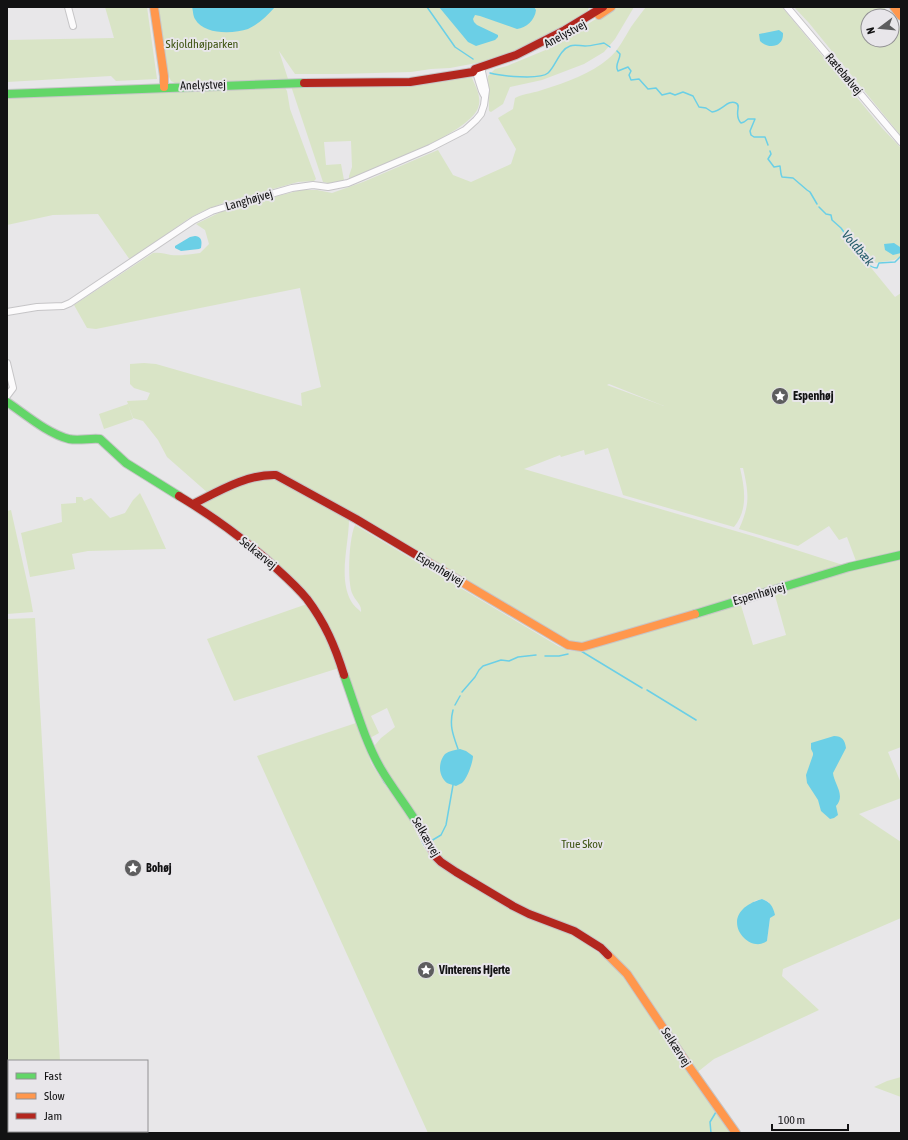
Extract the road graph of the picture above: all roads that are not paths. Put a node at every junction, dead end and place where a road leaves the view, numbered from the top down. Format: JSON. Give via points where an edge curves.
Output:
{"nodes":[{"id":1,"x":68,"y":7,"type":"edge"},
{"id":2,"x":154,"y":7,"type":"edge"},
{"id":3,"x":603,"y":7,"type":"edge"},
{"id":4,"x":611,"y":7,"type":"edge"},
{"id":5,"x":787,"y":7,"type":"edge"},
{"id":6,"x":894,"y":7,"type":"edge"},
{"id":7,"x":901,"y":16,"type":"edge"},
{"id":8,"x":73,"y":26,"type":"dead end"},
{"id":9,"x":516,"y":56,"type":"junction"},
{"id":10,"x":478,"y":68,"type":"junction"},
{"id":11,"x":164,"y":87,"type":"junction"},
{"id":12,"x":7,"y":94,"type":"edge"},
{"id":13,"x":901,"y":142,"type":"edge"},
{"id":14,"x":7,"y":312,"type":"edge"},
{"id":15,"x":7,"y":363,"type":"edge"},
{"id":16,"x":7,"y":396,"type":"edge"},
{"id":17,"x":7,"y":402,"type":"edge"},
{"id":18,"x":193,"y":504,"type":"junction"},
{"id":19,"x":901,"y":555,"type":"edge"},
{"id":20,"x":736,"y":1133,"type":"edge"}],
"edges":[{"from":1,"to":8,"type":"street"},
{"from":2,"to":11,"type":"main road"},
{"from":3,"to":9,"type":"main road","name":"Anelystvej"},
{"from":4,"to":9,"type":"main road","name":"Anelystvej","via":[[547,45],[520,57]]},
{"from":5,"to":13,"type":"street","name":"Rætebølvej"},
{"from":6,"to":7,"type":"main road"},
{"from":9,"to":10,"type":"main road","name":"Anelystvej"},
{"from":10,"to":11,"type":"main road","name":"Anelystvej","via":[[473,72],[454,76],[410,82]]},
{"from":10,"to":14,"type":"street","name":"Langhøjvej","via":[[486,90],[482,111],[472,126],[430,148],[348,184],[292,188],[212,212],[194,220],[70,303]]},
{"from":11,"to":12,"type":"main road","name":"Anelystvej"},
{"from":15,"to":16,"type":"street","via":[[13,388]]},
{"from":17,"to":18,"type":"main road","via":[[62,436],[100,439],[126,463]]},
{"from":18,"to":19,"type":"main road","name":"Espenhøjvej","via":[[253,478],[266,474],[276,475],[575,647],[625,635],[849,566]]},
{"from":18,"to":20,"type":"main road","name":"Selkærvej","via":[[271,563],[306,598],[320,618],[335,647],[370,745],[381,768],[413,815],[435,856],[456,872],[513,906],[574,931],[610,956],[632,981]]}]}
